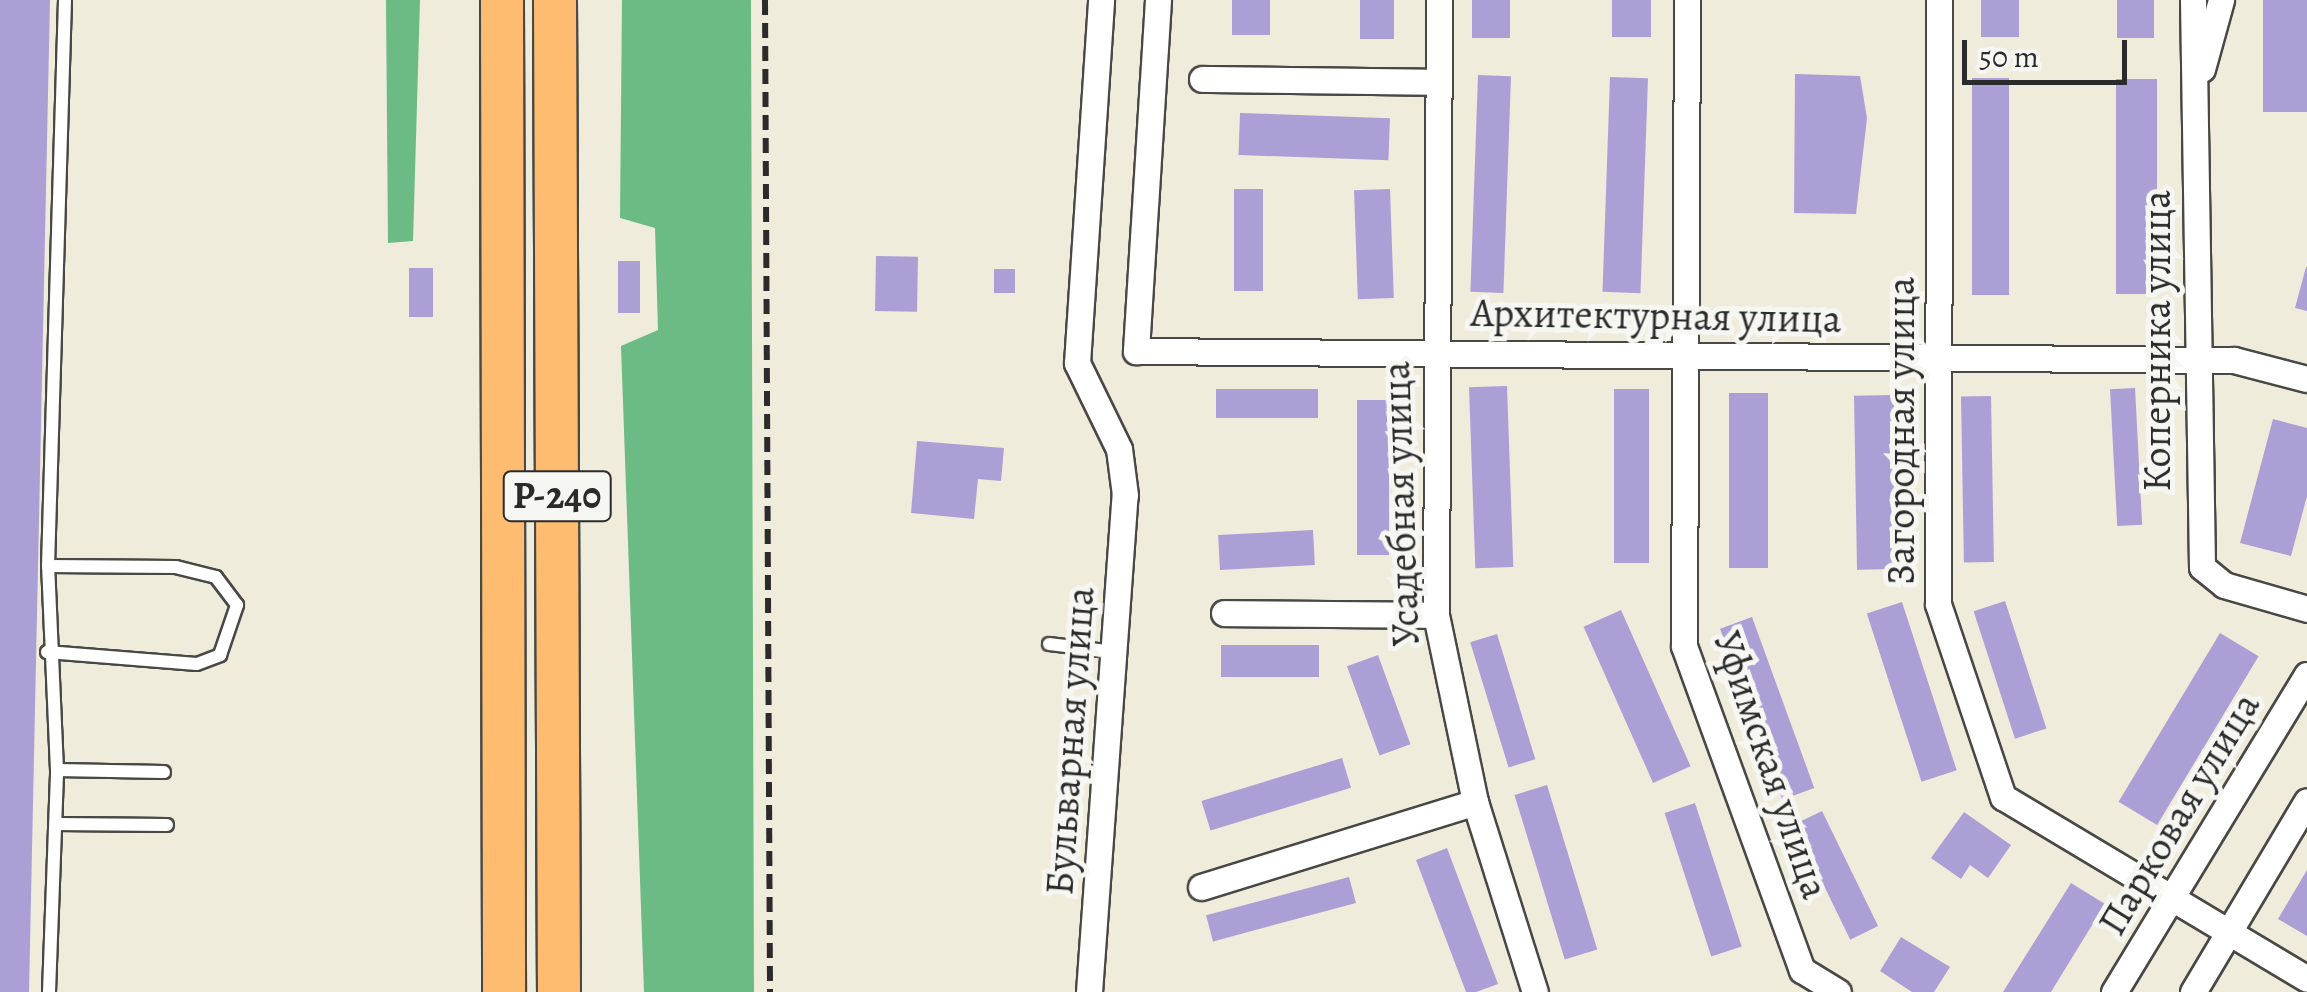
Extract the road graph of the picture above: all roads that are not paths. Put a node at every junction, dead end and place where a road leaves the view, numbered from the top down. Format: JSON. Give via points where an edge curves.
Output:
{"nodes":[{"id":1,"x":65,"y":0,"type":"edge"},
{"id":2,"x":502,"y":0,"type":"edge"},
{"id":3,"x":556,"y":0,"type":"edge"},
{"id":4,"x":1101,"y":0,"type":"edge"},
{"id":5,"x":1158,"y":0,"type":"edge"},
{"id":6,"x":1438,"y":0,"type":"edge"},
{"id":7,"x":1688,"y":0,"type":"edge"},
{"id":8,"x":1940,"y":0,"type":"edge"},
{"id":9,"x":2194,"y":0,"type":"edge"},
{"id":10,"x":2221,"y":0,"type":"edge"},
{"id":11,"x":1202,"y":79,"type":"dead end"},
{"id":12,"x":1438,"y":82,"type":"junction"},
{"id":13,"x":2193,"y":102,"type":"junction"},
{"id":14,"x":1433,"y":351,"type":"junction"},
{"id":15,"x":1685,"y":355,"type":"junction"},
{"id":16,"x":1937,"y":356,"type":"junction"},
{"id":17,"x":2197,"y":359,"type":"junction"},
{"id":18,"x":2307,"y":379,"type":"edge"},
{"id":19,"x":48,"y":566,"type":"junction"},
{"id":20,"x":2307,"y":609,"type":"edge"},
{"id":21,"x":1224,"y":613,"type":"dead end"},
{"id":22,"x":1436,"y":615,"type":"junction"},
{"id":23,"x":1048,"y":644,"type":"dead end"},
{"id":24,"x":47,"y":652,"type":"junction"},
{"id":25,"x":1115,"y":652,"type":"junction"},
{"id":26,"x":2307,"y":675,"type":"edge"},
{"id":27,"x":57,"y":770,"type":"junction"},
{"id":28,"x":164,"y":772,"type":"dead end"},
{"id":29,"x":2307,"y":801,"type":"edge"},
{"id":30,"x":1476,"y":802,"type":"junction"},
{"id":31,"x":56,"y":824,"type":"junction"},
{"id":32,"x":167,"y":825,"type":"dead end"},
{"id":33,"x":1201,"y":888,"type":"dead end"},
{"id":34,"x":2173,"y":896,"type":"junction"},
{"id":35,"x":2231,"y":930,"type":"junction"},
{"id":36,"x":2307,"y":979,"type":"edge"},
{"id":37,"x":49,"y":992,"type":"edge"},
{"id":38,"x":504,"y":992,"type":"edge"},
{"id":39,"x":559,"y":992,"type":"edge"},
{"id":40,"x":1089,"y":992,"type":"edge"},
{"id":41,"x":1535,"y":992,"type":"edge"},
{"id":42,"x":1838,"y":992,"type":"edge"},
{"id":43,"x":2114,"y":992,"type":"edge"},
{"id":44,"x":2193,"y":992,"type":"edge"}],
"edges":[{"from":1,"to":19,"type":"lane"},
{"from":2,"to":38,"type":"highway","number":"Р-240"},
{"from":3,"to":39,"type":"highway","number":"Р-240"},
{"from":4,"to":25,"type":"street","name":"Бульварная улица","via":[[1077,363],[1119,449],[1125,495]]},
{"from":5,"to":14,"type":"street","name":"Архитектурная улица","via":[[1136,351]]},
{"from":6,"to":12,"type":"street","name":"Усадебная улица"},
{"from":7,"to":15,"type":"street","name":"Уфимская улица"},
{"from":8,"to":16,"type":"street","name":"Загородная улица"},
{"from":9,"to":13,"type":"street","name":"Коперника улица"},
{"from":10,"to":13,"type":"street"},
{"from":11,"to":12,"type":"street"},
{"from":12,"to":14,"type":"street","name":"Усадебная улица"},
{"from":13,"to":17,"type":"street","name":"Коперника улица"},
{"from":14,"to":15,"type":"street","name":"Архитектурная улица"},
{"from":14,"to":22,"type":"street","name":"Усадебная улица"},
{"from":15,"to":16,"type":"street","name":"Архитектурная улица"},
{"from":15,"to":42,"type":"street","name":"Уфимская улица","via":[[1684,646],[1802,970]]},
{"from":16,"to":17,"type":"street","name":"Архитектурная улица"},
{"from":16,"to":34,"type":"street","name":"Загородная улица","via":[[1938,604],[2003,797]]},
{"from":17,"to":18,"type":"street","name":"Архитектурная улица","via":[[2234,360]]},
{"from":17,"to":20,"type":"street","name":"Коперника улица","via":[[2202,568],[2224,585]]},
{"from":19,"to":24,"type":"lane"},
{"from":19,"to":24,"type":"lane","via":[[176,567],[216,577],[237,605],[220,655],[197,664]]},
{"from":21,"to":22,"type":"street"},
{"from":22,"to":30,"type":"street","name":"Усадебная улица"},
{"from":23,"to":25,"type":"lane"},
{"from":24,"to":27,"type":"lane"},
{"from":25,"to":40,"type":"street","name":"Бульварная улица"},
{"from":26,"to":34,"type":"street","name":"Парковая улица"},
{"from":27,"to":28,"type":"lane"},
{"from":27,"to":31,"type":"lane"},
{"from":29,"to":35,"type":"street"},
{"from":30,"to":33,"type":"street"},
{"from":30,"to":41,"type":"street","name":"Усадебная улица"},
{"from":31,"to":32,"type":"lane"},
{"from":31,"to":37,"type":"lane"},
{"from":34,"to":35,"type":"street","name":"Загородная улица"},
{"from":34,"to":43,"type":"street","name":"Парковая улица"},
{"from":35,"to":36,"type":"street","name":"Загородная улица"},
{"from":35,"to":44,"type":"street"}]}
